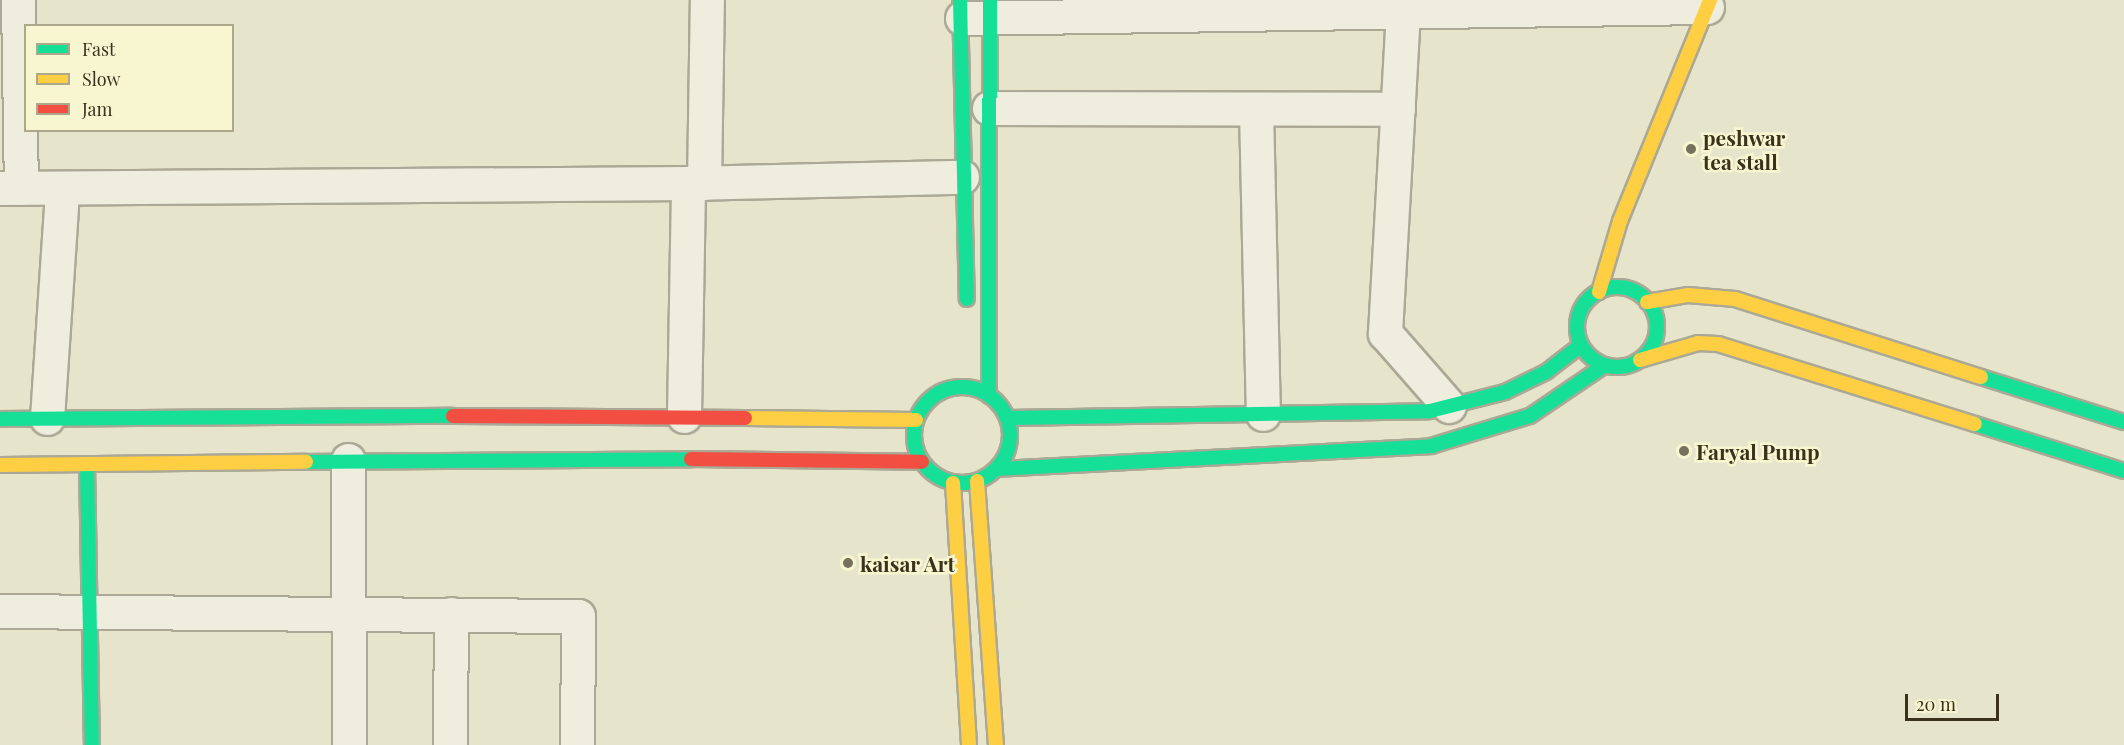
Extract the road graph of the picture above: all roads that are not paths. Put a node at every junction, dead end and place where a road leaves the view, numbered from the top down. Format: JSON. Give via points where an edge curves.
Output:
{"nodes":[{"id":1,"x":18,"y":0,"type":"edge"},
{"id":2,"x":707,"y":0,"type":"edge"},
{"id":3,"x":1708,"y":3,"type":"edge"},
{"id":4,"x":975,"y":9,"type":"edge"},
{"id":5,"x":1403,"y":11,"type":"junction"},
{"id":6,"x":989,"y":108,"type":"junction"},
{"id":7,"x":1256,"y":108,"type":"junction"},
{"id":8,"x":1398,"y":109,"type":"junction"},
{"id":9,"x":962,"y":177,"type":"junction"},
{"id":10,"x":696,"y":183,"type":"junction"},
{"id":11,"x":11,"y":188,"type":"edge"},
{"id":12,"x":62,"y":190,"type":"junction"},
{"id":13,"x":1599,"y":292,"type":"junction"},
{"id":14,"x":1647,"y":302,"type":"junction"},
{"id":15,"x":968,"y":318,"type":"dead end"},
{"id":16,"x":1581,"y":345,"type":"junction"},
{"id":17,"x":1640,"y":360,"type":"junction"},
{"id":18,"x":1605,"y":365,"type":"junction"},
{"id":19,"x":989,"y":396,"type":"junction"},
{"id":20,"x":1449,"y":406,"type":"junction"},
{"id":21,"x":1263,"y":414,"type":"junction"},
{"id":22,"x":684,"y":416,"type":"junction"},
{"id":23,"x":47,"y":418,"type":"junction"},
{"id":24,"x":1007,"y":418,"type":"junction"},
{"id":25,"x":0,"y":419,"type":"edge"},
{"id":26,"x":916,"y":420,"type":"junction"},
{"id":27,"x":2124,"y":422,"type":"edge"},
{"id":28,"x":348,"y":460,"type":"junction"},
{"id":29,"x":922,"y":462,"type":"junction"},
{"id":30,"x":87,"y":464,"type":"junction"},
{"id":31,"x":0,"y":465,"type":"edge"},
{"id":32,"x":997,"y":468,"type":"junction"},
{"id":33,"x":2124,"y":471,"type":"edge"},
{"id":34,"x":977,"y":481,"type":"junction"},
{"id":35,"x":954,"y":483,"type":"junction"},
{"id":36,"x":90,"y":610,"type":"junction"},
{"id":37,"x":0,"y":611,"type":"edge"},
{"id":38,"x":348,"y":612,"type":"junction"},
{"id":39,"x":451,"y":614,"type":"junction"},
{"id":40,"x":92,"y":745,"type":"edge"},
{"id":41,"x":349,"y":745,"type":"edge"},
{"id":42,"x":450,"y":745,"type":"edge"},
{"id":43,"x":577,"y":745,"type":"edge"},
{"id":44,"x":969,"y":745,"type":"edge"},
{"id":45,"x":996,"y":745,"type":"edge"}],
"edges":[{"from":1,"to":11,"type":"street"},
{"from":2,"to":10,"type":"street"},
{"from":3,"to":5,"type":"street"},
{"from":3,"to":13,"type":"main road","via":[[1634,187]]},
{"from":4,"to":5,"type":"street"},
{"from":4,"to":6,"type":"main road"},
{"from":4,"to":9,"type":"main road"},
{"from":5,"to":8,"type":"street"},
{"from":6,"to":7,"type":"street"},
{"from":6,"to":19,"type":"main road"},
{"from":7,"to":8,"type":"street"},
{"from":7,"to":21,"type":"street"},
{"from":8,"to":20,"type":"street","via":[[1385,333]]},
{"from":9,"to":10,"type":"street"},
{"from":9,"to":15,"type":"main road"},
{"from":10,"to":12,"type":"street"},
{"from":10,"to":22,"type":"street"},
{"from":11,"to":12,"type":"street"},
{"from":12,"to":23,"type":"street"},
{"from":13,"to":14,"type":"main road","via":[[1620,287]]},
{"from":13,"to":16,"type":"main road","via":[[1579,314],[1577,333]]},
{"from":14,"to":17,"type":"main road","via":[[1655,316],[1656,333],[1651,348]]},
{"from":14,"to":27,"type":"main road","via":[[1689,295],[1735,299]]},
{"from":16,"to":18,"type":"main road"},
{"from":16,"to":20,"type":"main road","via":[[1546,372],[1505,392]]},
{"from":17,"to":18,"type":"main road","via":[[1623,366]]},
{"from":17,"to":33,"type":"main road","via":[[1698,343],[1718,344]]},
{"from":18,"to":32,"type":"main road","via":[[1530,416],[1431,446]]},
{"from":19,"to":24,"type":"main road"},
{"from":19,"to":26,"type":"main road","via":[[970,382],[943,391],[922,408]]},
{"from":20,"to":21,"type":"main road","via":[[1430,411]]},
{"from":21,"to":24,"type":"main road"},
{"from":22,"to":23,"type":"main road"},
{"from":22,"to":26,"type":"main road"},
{"from":23,"to":25,"type":"main road"},
{"from":24,"to":32,"type":"main road","via":[[1009,445]]},
{"from":26,"to":29,"type":"main road","via":[[913,435]]},
{"from":28,"to":29,"type":"main road"},
{"from":28,"to":30,"type":"main road"},
{"from":28,"to":38,"type":"street"},
{"from":29,"to":35,"type":"main road","via":[[936,475]]},
{"from":30,"to":31,"type":"main road"},
{"from":30,"to":36,"type":"main road"},
{"from":32,"to":34,"type":"main road"},
{"from":34,"to":35,"type":"main road"},
{"from":34,"to":45,"type":"main road"},
{"from":35,"to":44,"type":"main road"},
{"from":36,"to":37,"type":"street"},
{"from":36,"to":38,"type":"street"},
{"from":36,"to":40,"type":"main road"},
{"from":38,"to":39,"type":"street"},
{"from":38,"to":41,"type":"street"},
{"from":39,"to":42,"type":"street"},
{"from":39,"to":43,"type":"street","via":[[578,616]]}]}
